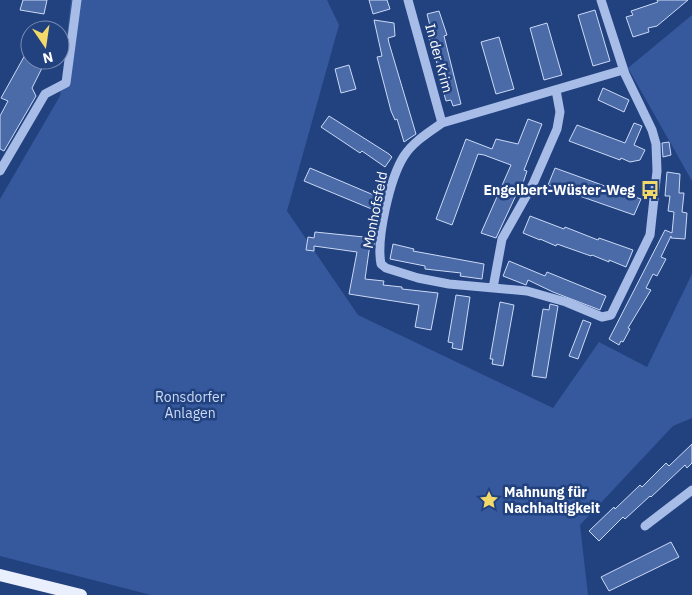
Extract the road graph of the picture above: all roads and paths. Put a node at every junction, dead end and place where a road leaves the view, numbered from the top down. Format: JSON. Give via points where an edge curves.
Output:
{"nodes":[{"id":1,"x":77,"y":0,"type":"edge"},
{"id":2,"x":408,"y":0,"type":"edge"},
{"id":3,"x":601,"y":0,"type":"edge"},
{"id":4,"x":623,"y":70,"type":"junction"},
{"id":5,"x":556,"y":90,"type":"junction"},
{"id":6,"x":442,"y":123,"type":"junction"},
{"id":7,"x":0,"y":171,"type":"edge"},
{"id":8,"x":493,"y":288,"type":"junction"},
{"id":9,"x":692,"y":490,"type":"edge"},
{"id":10,"x":645,"y":526,"type":"dead end"},
{"id":11,"x":0,"y":575,"type":"edge"},
{"id":12,"x":81,"y":595,"type":"edge"}],
"edges":[{"from":1,"to":7,"type":"street","via":[[66,83],[45,94]]},
{"from":2,"to":6,"type":"street","name":"In der Krim"},
{"from":3,"to":4,"type":"street"},
{"from":4,"to":5,"type":"street","name":"Monhofsfeld"},
{"from":4,"to":8,"type":"street","name":"Monhofsfeld","via":[[652,130],[657,170],[650,235],[611,315],[602,318],[549,296]]},
{"from":5,"to":6,"type":"street","name":"Monhofsfeld"},
{"from":5,"to":8,"type":"street","via":[[560,112],[557,129],[533,184],[502,239]]},
{"from":6,"to":8,"type":"street","name":"Monhofsfeld","via":[[404,154],[394,176],[381,241],[381,264],[418,278]]},
{"from":9,"to":10,"type":"street"},
{"from":11,"to":12,"type":"main road"}]}
